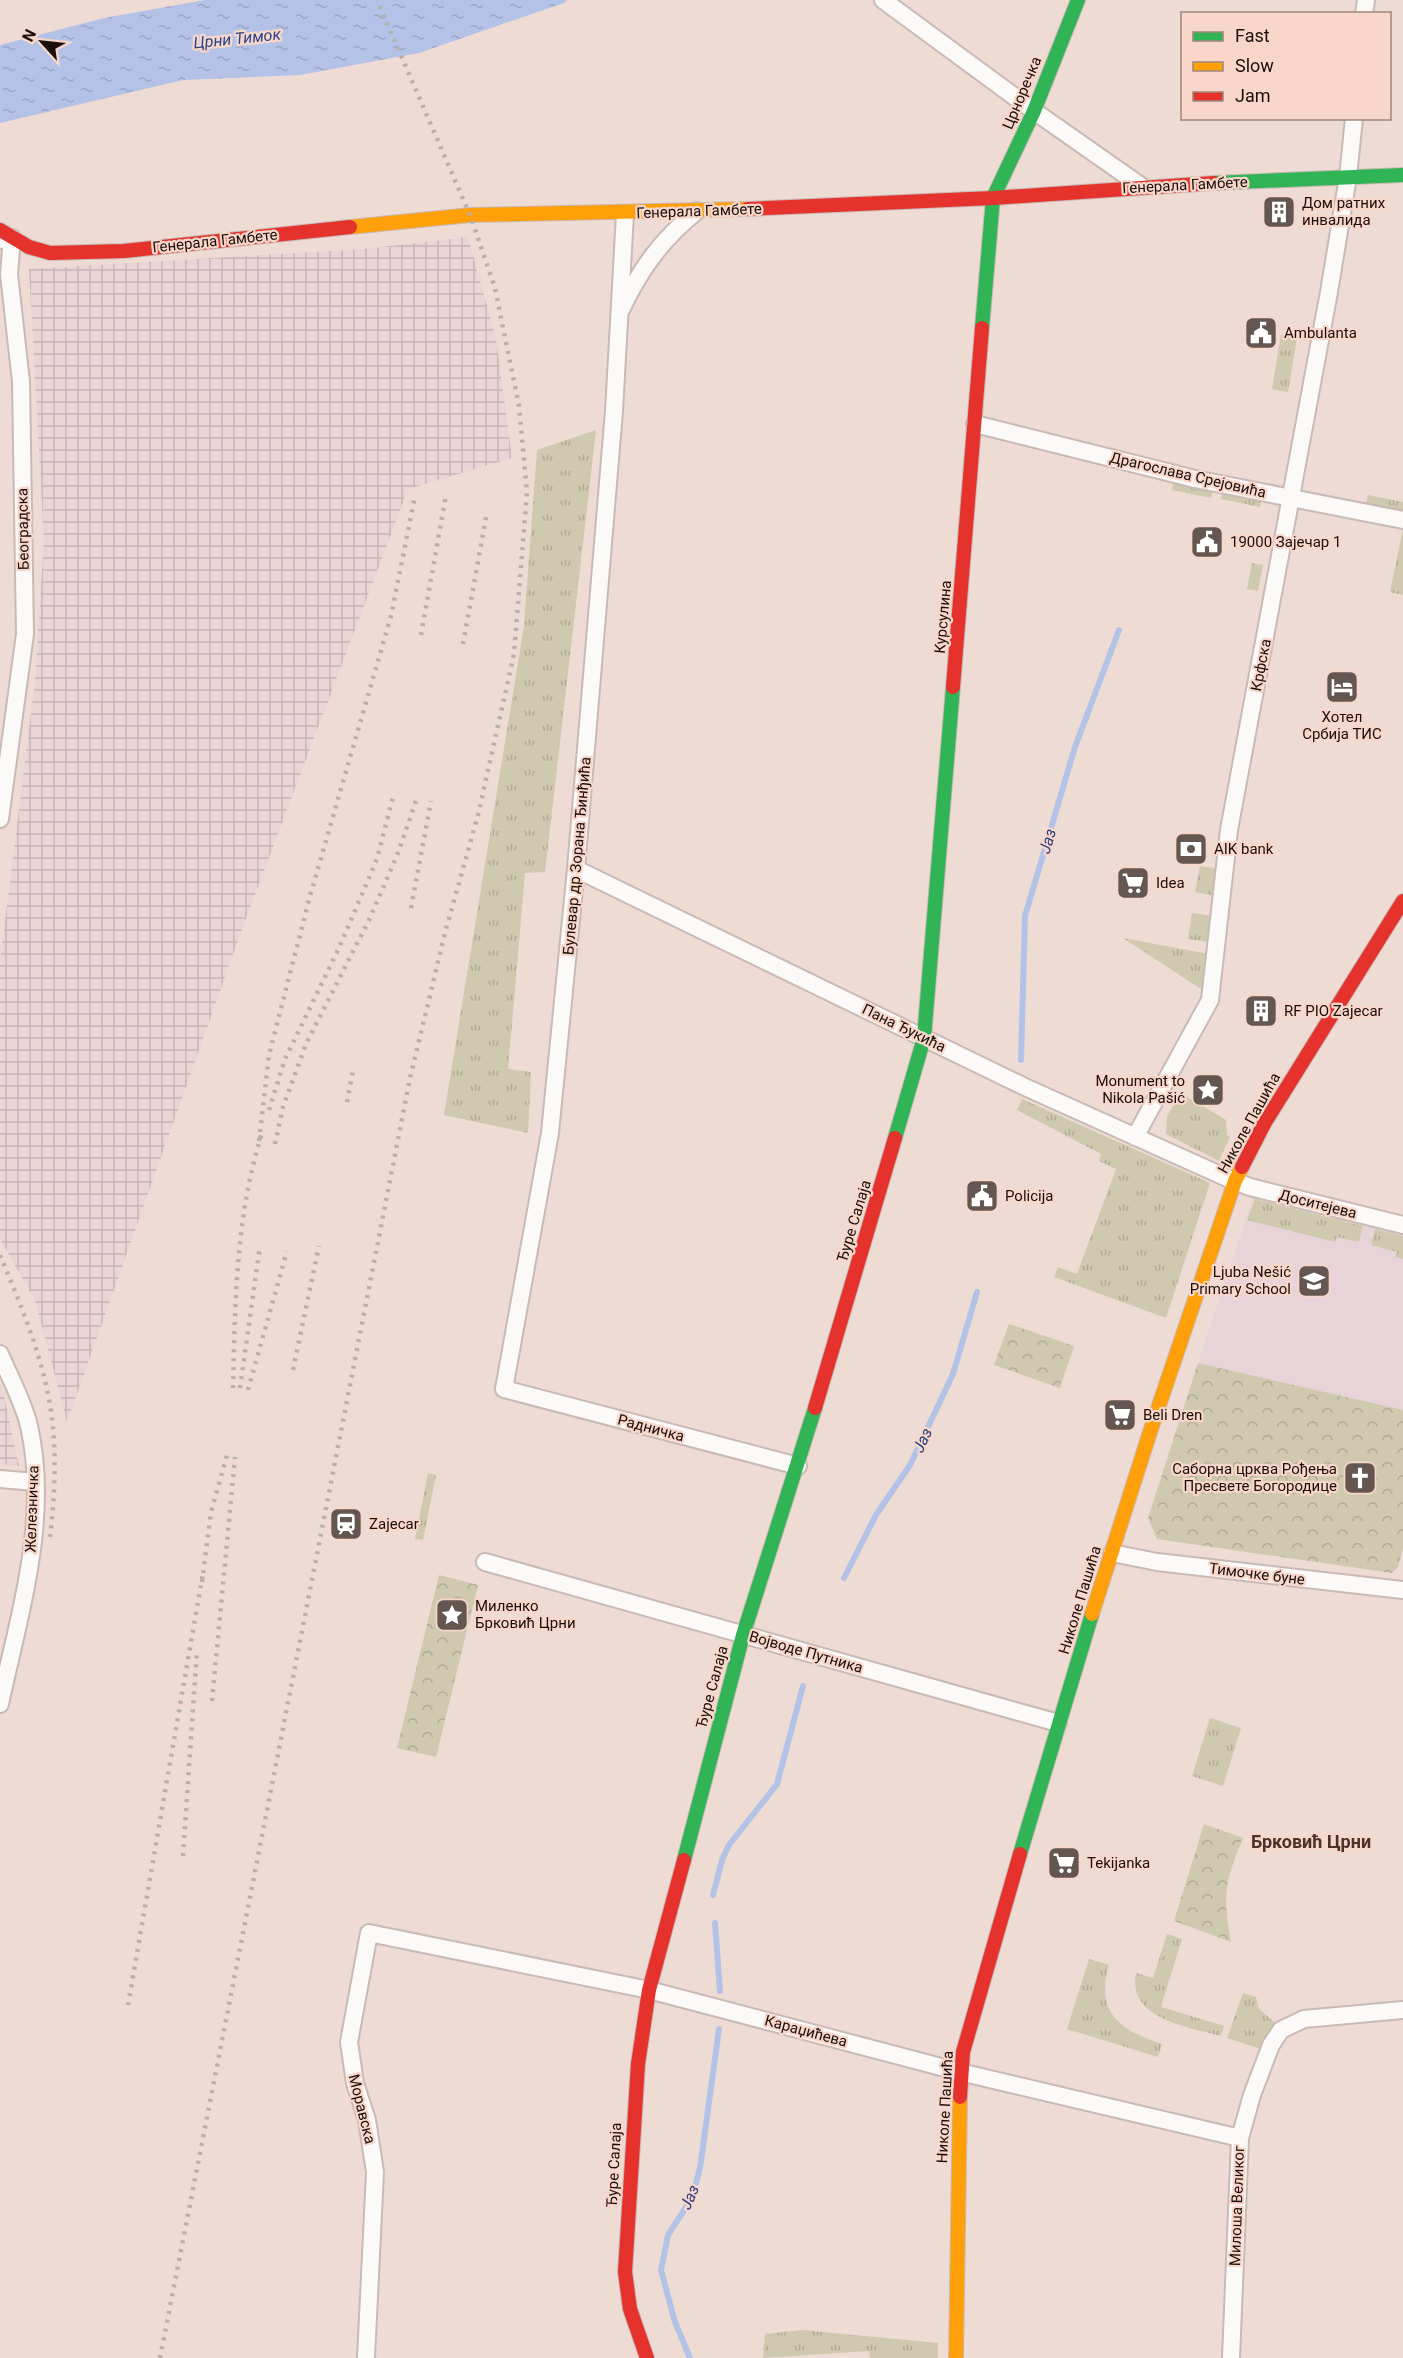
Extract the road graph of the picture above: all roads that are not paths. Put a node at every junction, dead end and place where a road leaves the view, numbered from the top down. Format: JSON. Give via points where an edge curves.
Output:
{"nodes":[{"id":1,"x":883,"y":0,"type":"edge"},
{"id":2,"x":1078,"y":0,"type":"edge"},
{"id":3,"x":1034,"y":111,"type":"junction"},
{"id":4,"x":1354,"y":120,"type":"edge"},
{"id":5,"x":1403,"y":175,"type":"edge"},
{"id":6,"x":1348,"y":177,"type":"junction"},
{"id":7,"x":1142,"y":186,"type":"junction"},
{"id":8,"x":993,"y":198,"type":"junction"},
{"id":9,"x":697,"y":211,"type":"junction"},
{"id":10,"x":625,"y":214,"type":"junction"},
{"id":11,"x":4,"y":236,"type":"edge"},
{"id":12,"x":617,"y":319,"type":"junction"},
{"id":13,"x":975,"y":424,"type":"junction"},
{"id":14,"x":1290,"y":498,"type":"junction"},
{"id":15,"x":1403,"y":520,"type":"edge"},
{"id":16,"x":4,"y":755,"type":"edge"},
{"id":17,"x":0,"y":819,"type":"edge"},
{"id":18,"x":576,"y":869,"type":"junction"},
{"id":19,"x":1403,"y":901,"type":"edge"},
{"id":20,"x":924,"y":1038,"type":"junction"},
{"id":21,"x":1135,"y":1137,"type":"junction"},
{"id":22,"x":1235,"y":1181,"type":"junction"},
{"id":23,"x":1403,"y":1225,"type":"edge"},
{"id":24,"x":0,"y":1354,"type":"edge"},
{"id":25,"x":504,"y":1389,"type":"joint"},
{"id":26,"x":798,"y":1466,"type":"junction"},
{"id":27,"x":0,"y":1479,"type":"edge"},
{"id":28,"x":35,"y":1482,"type":"junction"},
{"id":29,"x":1112,"y":1553,"type":"junction"},
{"id":30,"x":485,"y":1562,"type":"dead end"},
{"id":31,"x":1339,"y":1566,"type":"dead end"},
{"id":32,"x":1336,"y":1583,"type":"junction"},
{"id":33,"x":1403,"y":1590,"type":"edge"},
{"id":34,"x":743,"y":1635,"type":"junction"},
{"id":35,"x":0,"y":1704,"type":"edge"},
{"id":36,"x":1058,"y":1724,"type":"junction"},
{"id":37,"x":369,"y":1933,"type":"joint"},
{"id":38,"x":649,"y":1990,"type":"junction"},
{"id":39,"x":1403,"y":2010,"type":"edge"},
{"id":40,"x":960,"y":2072,"type":"junction"},
{"id":41,"x":1240,"y":2138,"type":"junction"},
{"id":42,"x":366,"y":2358,"type":"edge"},
{"id":43,"x":647,"y":2358,"type":"edge"},
{"id":44,"x":956,"y":2358,"type":"edge"},
{"id":45,"x":1231,"y":2358,"type":"edge"}],
"edges":[{"from":1,"to":3,"type":"street"},
{"from":2,"to":3,"type":"street","name":"Црноречка"},
{"from":3,"to":7,"type":"street"},
{"from":3,"to":8,"type":"street","name":"Црноречка"},
{"from":4,"to":6,"type":"street","name":"Крфска"},
{"from":5,"to":6,"type":"street","name":"Генерала Гамбете"},
{"from":6,"to":7,"type":"street","name":"Генерала Гамбете"},
{"from":6,"to":14,"type":"street","name":"Крфска"},
{"from":7,"to":8,"type":"street","name":"Генерала Гамбете"},
{"from":8,"to":9,"type":"street","name":"Генерала Гамбете"},
{"from":8,"to":13,"type":"street","name":"Курсулина"},
{"from":9,"to":10,"type":"street","name":"Генерала Гамбете"},
{"from":9,"to":12,"type":"street","name":"Булевар др Зорана Ђинђића","via":[[654,252]]},
{"from":10,"to":11,"type":"street","name":"Генерала Гамбете","via":[[470,215],[113,251],[50,253]]},
{"from":10,"to":12,"type":"street","name":"Булевар др Зорана Ђинђића"},
{"from":11,"to":16,"type":"street","name":"Београдска","via":[[21,382],[25,634]]},
{"from":12,"to":18,"type":"street","name":"Булевар др Зорана Ђинђића","via":[[614,411]]},
{"from":13,"to":14,"type":"street","name":"Драгослава Срејовића","via":[[1195,479]]},
{"from":13,"to":20,"type":"street","name":"Курсулина"},
{"from":14,"to":15,"type":"street","name":"Драгослава Срејовића"},
{"from":14,"to":21,"type":"street","name":"Крфска","via":[[1229,830],[1210,1000]]},
{"from":16,"to":17,"type":"street","name":"Београдска"},
{"from":18,"to":20,"type":"street","name":"Пана Ђукића"},
{"from":18,"to":25,"type":"street","name":"Булевар др Зорана Ђинђића","via":[[546,1166]]},
{"from":19,"to":22,"type":"street","name":"Николе Пашића","via":[[1264,1124]]},
{"from":20,"to":21,"type":"street","name":"Пана Ђукића"},
{"from":20,"to":26,"type":"street","name":"Ђуре Салаја"},
{"from":21,"to":22,"type":"street","name":"Пана Ђукића"},
{"from":22,"to":23,"type":"street","name":"Доситејева"},
{"from":22,"to":29,"type":"street","name":"Николе Пашића"},
{"from":24,"to":28,"type":"street","name":"Железничка","via":[[24,1408]]},
{"from":25,"to":26,"type":"street","name":"Радничка"},
{"from":26,"to":34,"type":"street","name":"Ђуре Салаја"},
{"from":27,"to":28,"type":"street"},
{"from":28,"to":35,"type":"street","name":"Железничка","via":[[32,1551]]},
{"from":29,"to":32,"type":"street","name":"Тимочке буне"},
{"from":29,"to":36,"type":"street","name":"Николе Пашића"},
{"from":30,"to":34,"type":"street","name":"Војводе Путника"},
{"from":31,"to":32,"type":"street"},
{"from":32,"to":33,"type":"street","name":"Тимочке буне"},
{"from":34,"to":36,"type":"street","name":"Војводе Путника"},
{"from":34,"to":38,"type":"street","name":"Ђуре Салаја"},
{"from":36,"to":40,"type":"street","name":"Николе Пашића","via":[[969,2025]]},
{"from":37,"to":38,"type":"street","name":"Караџићева"},
{"from":37,"to":42,"type":"street","name":"Моравска","via":[[348,2042],[375,2172]]},
{"from":38,"to":40,"type":"street","name":"Караџићева"},
{"from":38,"to":43,"type":"street","name":"Ђуре Салаја","via":[[638,2064],[625,2272],[630,2309]]},
{"from":39,"to":41,"type":"street","name":"Милоша Великог","via":[[1295,2022],[1281,2030],[1266,2059]]},
{"from":40,"to":41,"type":"street","name":"Караџићева"},
{"from":40,"to":44,"type":"street","name":"Николе Пашића"},
{"from":41,"to":45,"type":"street","name":"Милоша Великог"}]}
